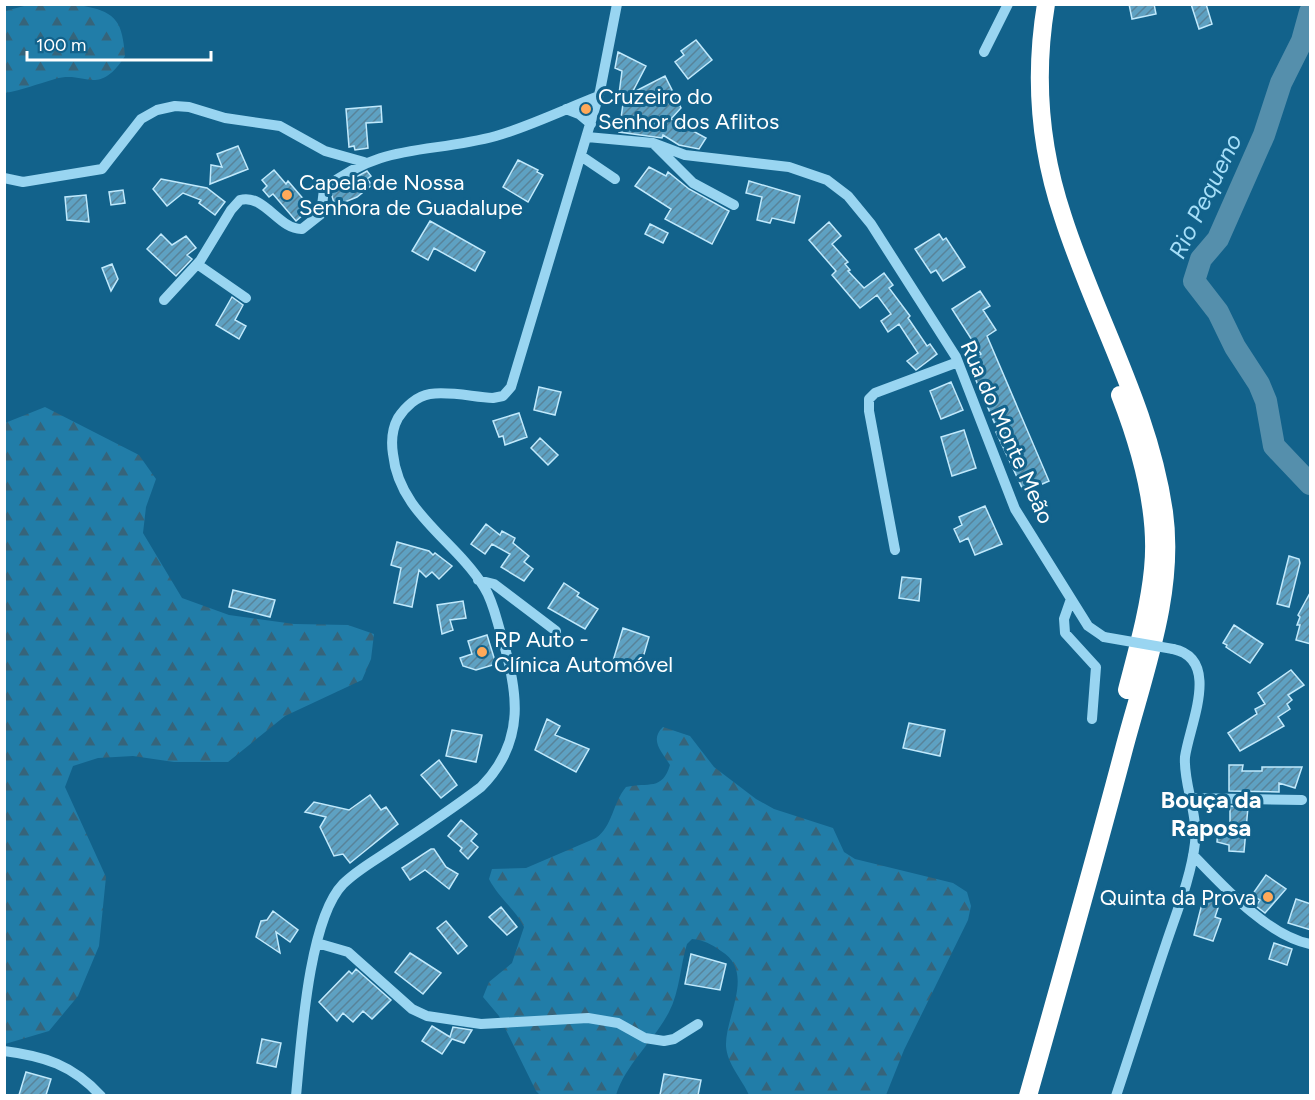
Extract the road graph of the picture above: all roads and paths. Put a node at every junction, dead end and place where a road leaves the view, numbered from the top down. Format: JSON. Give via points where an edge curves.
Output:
{"nodes":[{"id":1,"x":617,"y":4,"type":"edge"},
{"id":2,"x":1008,"y":4,"type":"edge"},
{"id":3,"x":1034,"y":4,"type":"edge"},
{"id":4,"x":1046,"y":4,"type":"edge"},
{"id":5,"x":984,"y":52,"type":"dead end"},
{"id":6,"x":599,"y":96,"type":"junction"},
{"id":7,"x":566,"y":109,"type":"junction"},
{"id":8,"x":591,"y":124,"type":"junction"},
{"id":9,"x":587,"y":137,"type":"junction"},
{"id":10,"x":653,"y":143,"type":"junction"},
{"id":11,"x":342,"y":155,"type":"junction"},
{"id":12,"x":581,"y":156,"type":"junction"},
{"id":13,"x":364,"y":162,"type":"junction"},
{"id":14,"x":4,"y":178,"type":"edge"},
{"id":15,"x":615,"y":179,"type":"dead end"},
{"id":16,"x":337,"y":180,"type":"junction"},
{"id":17,"x":734,"y":205,"type":"dead end"},
{"id":18,"x":197,"y":264,"type":"junction"},
{"id":19,"x":246,"y":298,"type":"dead end"},
{"id":20,"x":164,"y":300,"type":"dead end"},
{"id":21,"x":958,"y":362,"type":"junction"},
{"id":22,"x":895,"y":550,"type":"dead end"},
{"id":23,"x":478,"y":580,"type":"junction"},
{"id":24,"x":1071,"y":599,"type":"junction"},
{"id":25,"x":556,"y":631,"type":"dead end"},
{"id":26,"x":1092,"y":719,"type":"dead end"},
{"id":27,"x":1192,"y":798,"type":"junction"},
{"id":28,"x":1302,"y":800,"type":"dead end"},
{"id":29,"x":1193,"y":855,"type":"junction"},
{"id":30,"x":317,"y":943,"type":"junction"},
{"id":31,"x":1311,"y":944,"type":"edge"},
{"id":32,"x":698,"y":1024,"type":"dead end"},
{"id":33,"x":4,"y":1052,"type":"edge"},
{"id":34,"x":101,"y":1095,"type":"edge"},
{"id":35,"x":296,"y":1095,"type":"edge"},
{"id":36,"x":1015,"y":1095,"type":"edge"},
{"id":37,"x":1028,"y":1095,"type":"edge"},
{"id":38,"x":1116,"y":1095,"type":"edge"}],
"edges":[{"from":1,"to":6,"type":"street"},
{"from":2,"to":5,"type":"street"},
{"from":3,"to":36,"type":"highway","via":[[1028,87],[1039,175],[1053,226],[1136,440],[1148,490],[1154,554],[1147,606],[1130,678]]},
{"from":4,"to":37,"type":"highway","via":[[1040,95],[1050,172],[1069,237],[1148,438],[1160,487],[1167,550],[1155,633]]},
{"from":6,"to":7,"type":"street"},
{"from":6,"to":8,"type":"street"},
{"from":7,"to":8,"type":"street"},
{"from":7,"to":13,"type":"street","via":[[493,136]]},
{"from":8,"to":9,"type":"street"},
{"from":9,"to":10,"type":"street","name":"Rua do Monte Meão"},
{"from":9,"to":12,"type":"street"},
{"from":10,"to":17,"type":"street","via":[[693,183]]},
{"from":10,"to":21,"type":"street","name":"Rua do Monte Meão","via":[[685,155],[795,168],[837,187],[868,219]]},
{"from":11,"to":13,"type":"street"},
{"from":11,"to":14,"type":"street","via":[[276,125],[175,106],[141,119],[102,169],[22,182]]},
{"from":11,"to":16,"type":"street"},
{"from":12,"to":15,"type":"street"},
{"from":12,"to":23,"type":"street","via":[[509,391],[493,398],[429,394],[410,404],[396,423],[392,442],[395,466],[411,504]]},
{"from":13,"to":16,"type":"street"},
{"from":16,"to":18,"type":"street","via":[[322,191],[320,215],[302,229],[290,226],[248,199],[234,204]]},
{"from":18,"to":19,"type":"street"},
{"from":18,"to":20,"type":"street"},
{"from":21,"to":22,"type":"street","via":[[875,393],[869,399]]},
{"from":21,"to":24,"type":"street","name":"Rua do Monte Meão","via":[[1012,504]]},
{"from":23,"to":25,"type":"street","via":[[494,584]]},
{"from":23,"to":30,"type":"street","via":[[490,600],[513,674],[516,712],[509,744],[482,787],[341,886],[326,912]]},
{"from":24,"to":26,"type":"street","via":[[1064,619],[1065,633],[1096,667]]},
{"from":24,"to":27,"type":"street","name":"Rua do Monte Meão","bridge":true,"via":[[1091,630],[1104,637],[1173,649],[1190,657],[1199,678],[1198,705],[1185,760]]},
{"from":27,"to":28,"type":"street"},
{"from":27,"to":29,"type":"street"},
{"from":29,"to":31,"type":"street","via":[[1282,934]]},
{"from":29,"to":38,"type":"street"},
{"from":30,"to":32,"type":"street","via":[[351,954],[412,1009],[424,1015],[481,1024],[588,1018],[618,1023],[645,1038],[661,1041],[674,1039]]},
{"from":30,"to":35,"type":"street","via":[[302,1027]]},
{"from":33,"to":34,"type":"street","via":[[51,1059]]}]}
